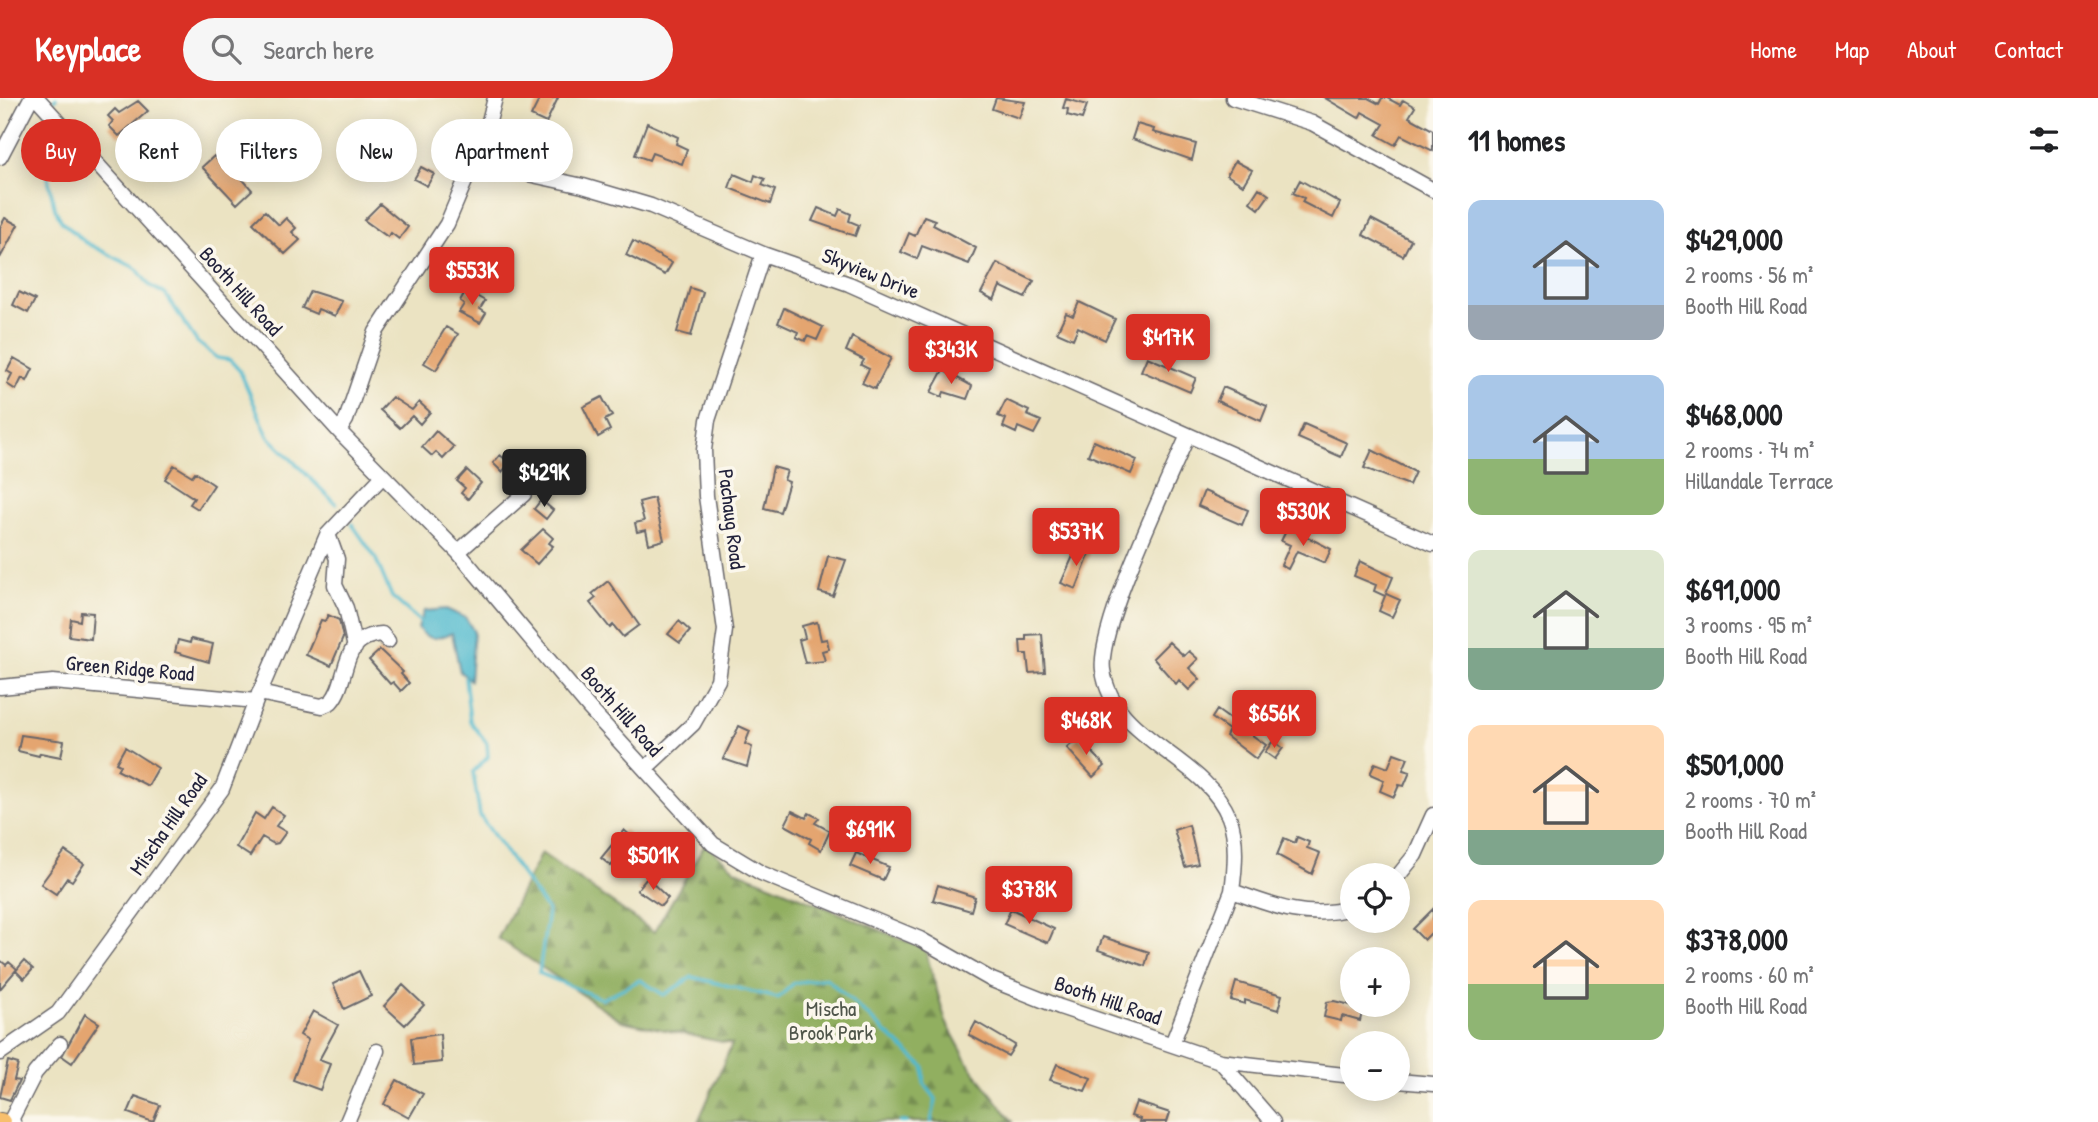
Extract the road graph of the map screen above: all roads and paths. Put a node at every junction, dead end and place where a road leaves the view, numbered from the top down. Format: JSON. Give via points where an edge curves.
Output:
{"nodes":[{"id":1,"x":32,"y":98,"type":"edge"},
{"id":2,"x":37,"y":98,"type":"edge"},
{"id":3,"x":495,"y":98,"type":"edge"},
{"id":4,"x":1233,"y":98,"type":"edge"},
{"id":5,"x":490,"y":119,"type":"edge"},
{"id":6,"x":0,"y":157,"type":"edge"},
{"id":7,"x":464,"y":182,"type":"edge"},
{"id":8,"x":565,"y":182,"type":"edge"},
{"id":9,"x":1433,"y":190,"type":"edge"},
{"id":10,"x":763,"y":254,"type":"junction"},
{"id":11,"x":339,"y":431,"type":"junction"},
{"id":12,"x":1188,"y":435,"type":"junction"},
{"id":13,"x":382,"y":477,"type":"junction"},
{"id":14,"x":524,"y":494,"type":"dead end"},
{"id":15,"x":328,"y":534,"type":"junction"},
{"id":16,"x":1433,"y":544,"type":"edge"},
{"id":17,"x":458,"y":552,"type":"junction"},
{"id":18,"x":388,"y":641,"type":"dead end"},
{"id":19,"x":355,"y":648,"type":"junction"},
{"id":20,"x":0,"y":687,"type":"edge"},
{"id":21,"x":257,"y":697,"type":"junction"},
{"id":22,"x":645,"y":769,"type":"junction"},
{"id":23,"x":1433,"y":815,"type":"edge"},
{"id":24,"x":1409,"y":863,"type":"edge"},
{"id":25,"x":1232,"y":891,"type":"junction"},
{"id":26,"x":1340,"y":911,"type":"edge"},
{"id":27,"x":60,"y":1044,"type":"dead end"},
{"id":28,"x":1172,"y":1044,"type":"junction"},
{"id":29,"x":377,"y":1051,"type":"dead end"},
{"id":30,"x":0,"y":1053,"type":"edge"},
{"id":31,"x":1220,"y":1061,"type":"junction"},
{"id":32,"x":1340,"y":1075,"type":"edge"},
{"id":33,"x":1410,"y":1082,"type":"edge"},
{"id":34,"x":1433,"y":1084,"type":"edge"},
{"id":35,"x":13,"y":1122,"type":"edge"},
{"id":36,"x":347,"y":1122,"type":"edge"},
{"id":37,"x":1273,"y":1122,"type":"edge"}],
"edges":[{"from":1,"to":6,"type":"street"},
{"from":2,"to":11,"type":"street","name":"Booth Hill Road"},
{"from":3,"to":5,"type":"street"},
{"from":4,"to":9,"type":"street","via":[[1312,123]]},
{"from":7,"to":11,"type":"street","via":[[447,223],[376,332]]},
{"from":8,"to":10,"type":"street","name":"Skyview Drive","via":[[651,206]]},
{"from":10,"to":12,"type":"street","name":"Skyview Drive","via":[[849,284]]},
{"from":10,"to":22,"type":"street","name":"Pachaug Road","via":[[708,420],[704,450],[724,630],[718,680],[693,724]]},
{"from":11,"to":13,"type":"street","name":"Booth Hill Road"},
{"from":12,"to":16,"type":"street","name":"Skyview Drive"},
{"from":12,"to":25,"type":"street","via":[[1114,613],[1104,645],[1103,670],[1122,711],[1201,779],[1229,817],[1236,866]]},
{"from":13,"to":15,"type":"street","name":"Mischa Hill Road"},
{"from":13,"to":17,"type":"street","name":"Booth Hill Road"},
{"from":14,"to":17,"type":"street"},
{"from":15,"to":19,"type":"street","via":[[337,559],[335,585],[346,608]]},
{"from":15,"to":21,"type":"street","name":"Mischa Hill Road"},
{"from":17,"to":22,"type":"street","name":"Booth Hill Road"},
{"from":18,"to":19,"type":"street","via":[[382,634],[370,635]]},
{"from":19,"to":21,"type":"street","name":"Green Ridge Road","via":[[331,702],[322,706]]},
{"from":20,"to":21,"type":"street","name":"Green Ridge Road","via":[[53,682]]},
{"from":21,"to":30,"type":"street","name":"Mischa Hill Road","via":[[222,789],[58,1013]]},
{"from":22,"to":28,"type":"street","name":"Booth Hill Road","via":[[713,844],[761,873],[919,939],[992,980]]},
{"from":23,"to":24,"type":"street"},
{"from":25,"to":26,"type":"street","via":[[1297,913]]},
{"from":25,"to":28,"type":"street"},
{"from":27,"to":35,"type":"street","via":[[35,1073]]},
{"from":28,"to":31,"type":"street","name":"Booth Hill Road"},
{"from":29,"to":36,"type":"street"},
{"from":31,"to":32,"type":"street","name":"Booth Hill Road"},
{"from":31,"to":37,"type":"street"},
{"from":33,"to":34,"type":"street"}]}
